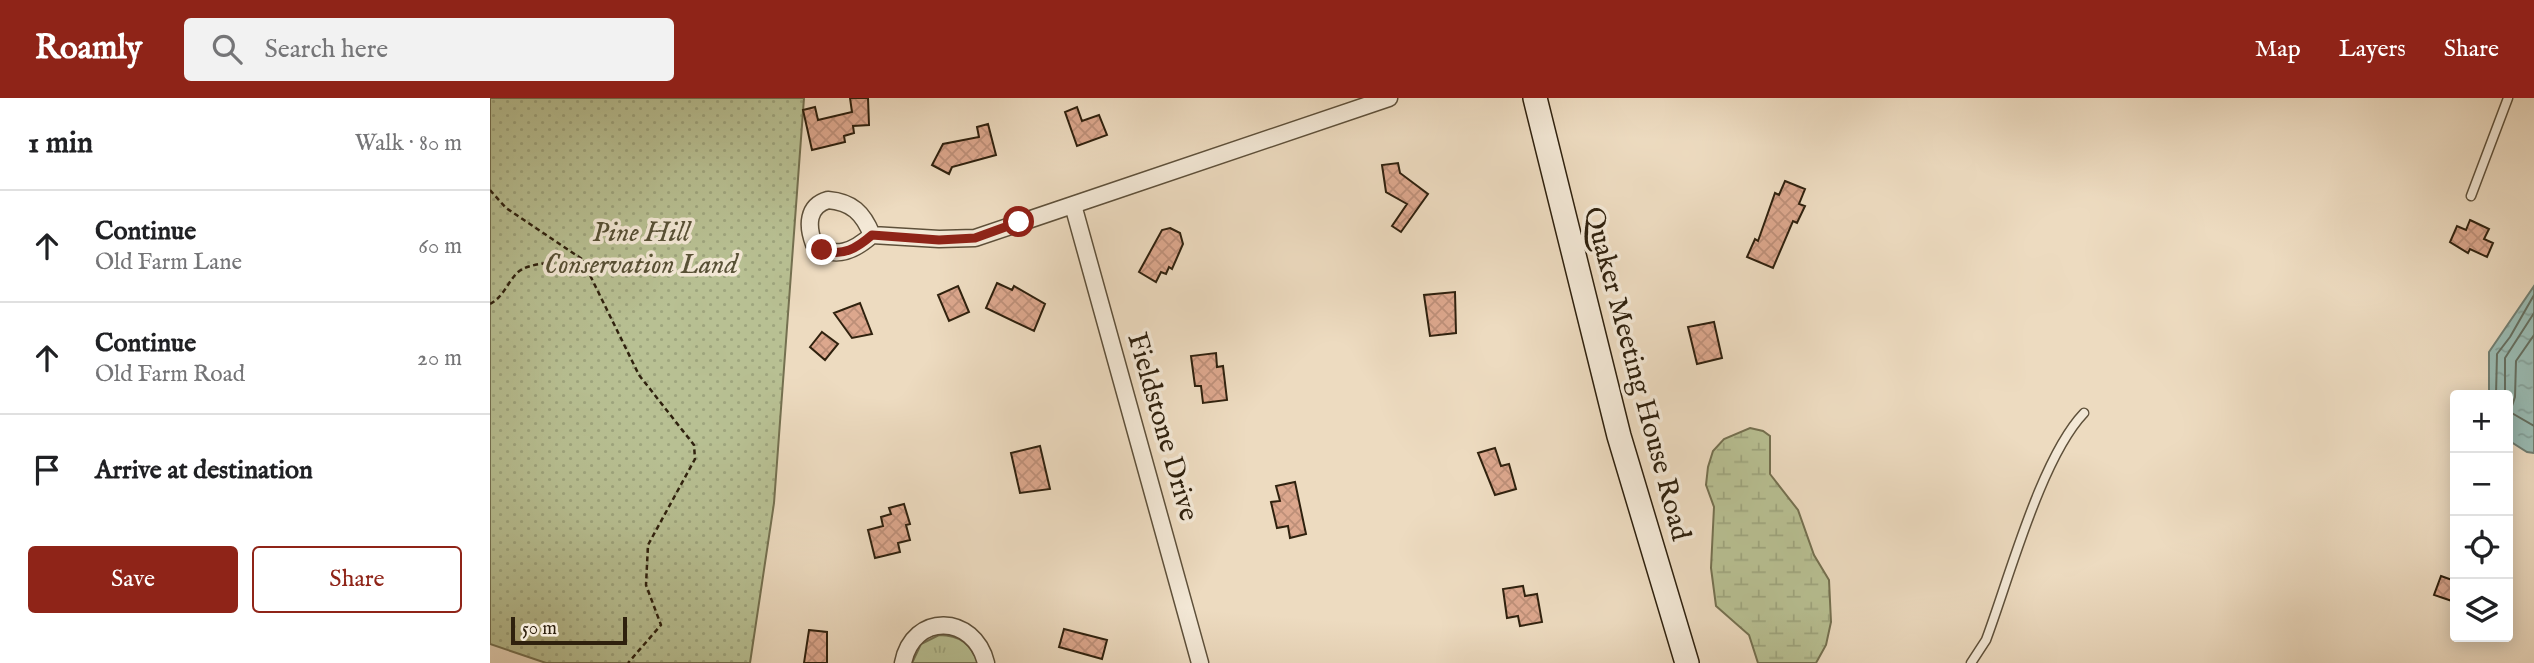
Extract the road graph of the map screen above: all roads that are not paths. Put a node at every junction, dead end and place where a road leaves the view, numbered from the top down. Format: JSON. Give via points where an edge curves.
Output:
{"nodes":[{"id":1,"x":1389,"y":98,"type":"edge"},
{"id":2,"x":1535,"y":98,"type":"edge"},
{"id":3,"x":2508,"y":98,"type":"edge"},
{"id":4,"x":2471,"y":196,"type":"dead end"},
{"id":5,"x":1073,"y":205,"type":"junction"},
{"id":6,"x":872,"y":235,"type":"dead end"},
{"id":7,"x":2084,"y":413,"type":"dead end"},
{"id":8,"x":903,"y":663,"type":"edge"},
{"id":9,"x":986,"y":663,"type":"edge"},
{"id":10,"x":1200,"y":663,"type":"edge"},
{"id":11,"x":1687,"y":663,"type":"edge"},
{"id":12,"x":1971,"y":663,"type":"edge"}],
"edges":[{"from":1,"to":5,"type":"street"},
{"from":2,"to":11,"type":"main road","name":"Quaker Meeting House Road","via":[[1619,436]]},
{"from":3,"to":4,"type":"lane"},
{"from":5,"to":6,"type":"street","via":[[975,238]]},
{"from":5,"to":10,"type":"street","name":"Fieldstone Drive"},
{"from":7,"to":12,"type":"lane","via":[[2067,431],[1986,640]]},
{"from":8,"to":9,"type":"street","via":[[916,637],[927,629],[954,626],[974,638]]}]}
